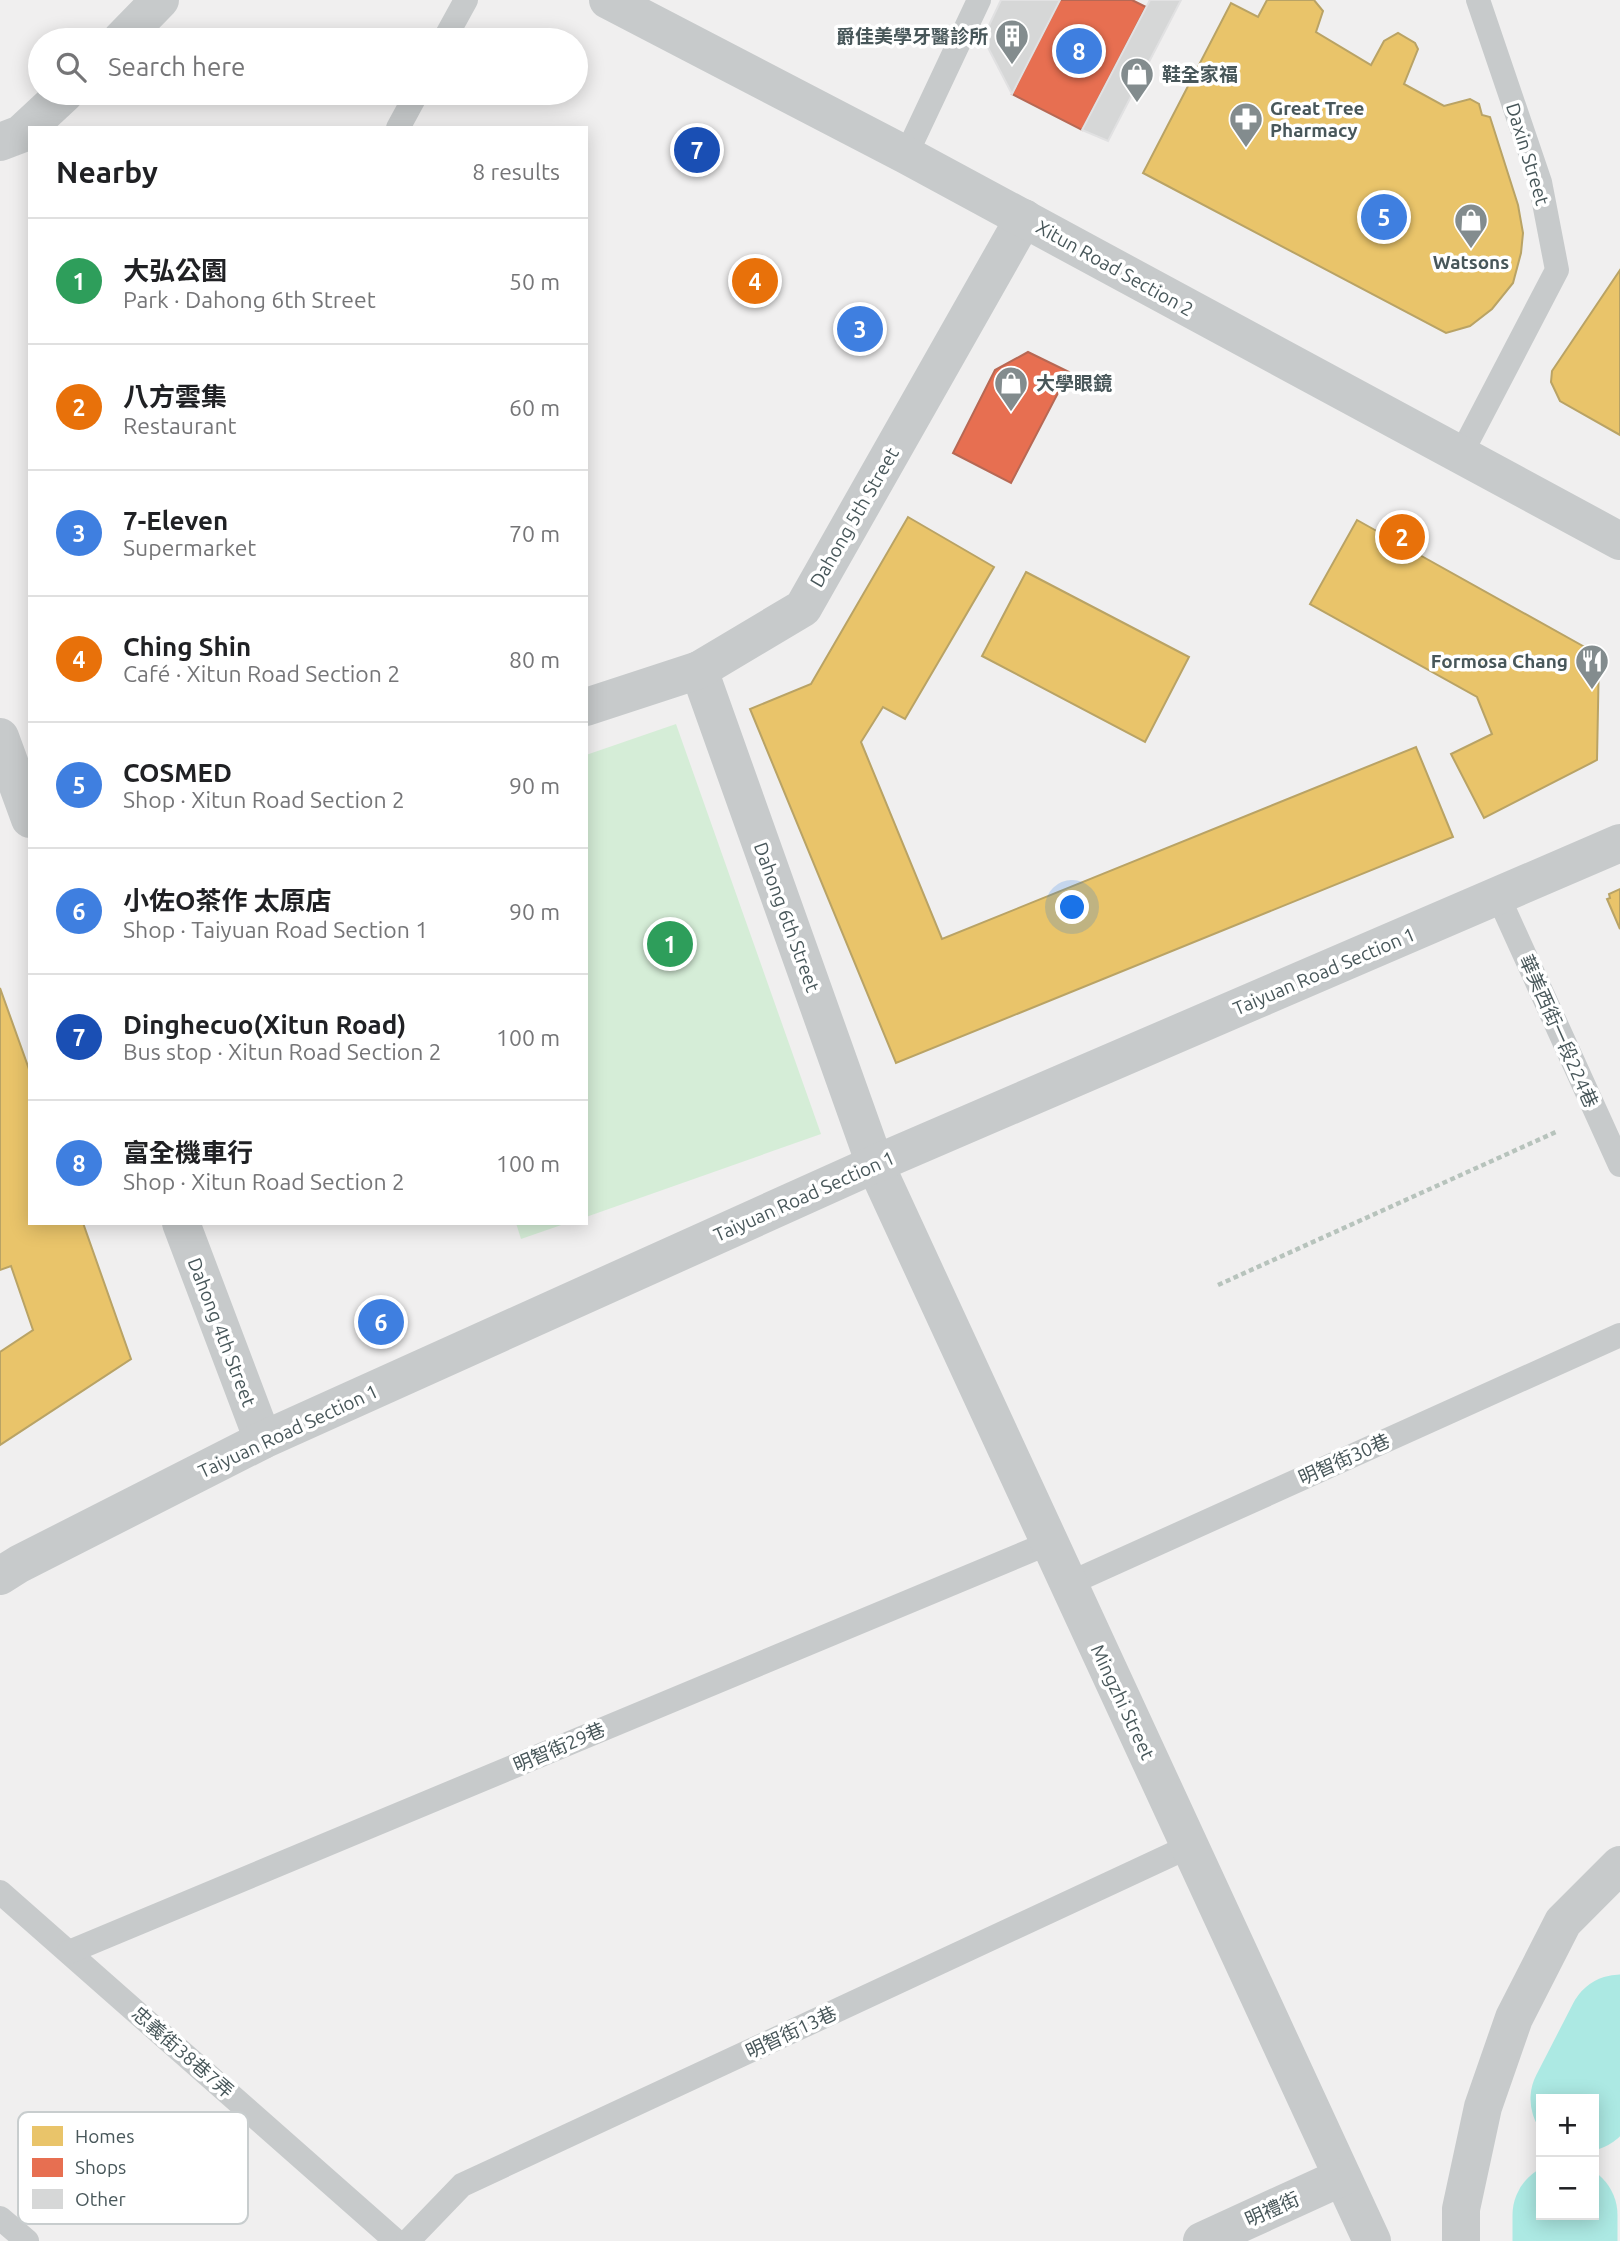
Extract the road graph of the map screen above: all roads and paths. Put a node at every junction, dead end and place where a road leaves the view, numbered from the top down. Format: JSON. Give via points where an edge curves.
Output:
{"nodes":[{"id":1,"x":160,"y":0,"type":"edge"},
{"id":2,"x":466,"y":0,"type":"edge"},
{"id":3,"x":608,"y":0,"type":"edge"},
{"id":4,"x":979,"y":0,"type":"edge"},
{"id":5,"x":1478,"y":0,"type":"edge"},
{"id":6,"x":133,"y":28,"type":"edge"},
{"id":7,"x":451,"y":28,"type":"edge"},
{"id":8,"x":52,"y":105,"type":"edge"},
{"id":9,"x":410,"y":105,"type":"edge"},
{"id":10,"x":30,"y":126,"type":"edge"},
{"id":11,"x":399,"y":126,"type":"edge"},
{"id":12,"x":28,"y":127,"type":"edge"},
{"id":13,"x":0,"y":142,"type":"edge"},
{"id":14,"x":906,"y":155,"type":"junction"},
{"id":15,"x":1024,"y":218,"type":"junction"},
{"id":16,"x":1460,"y":456,"type":"junction"},
{"id":17,"x":1620,"y":541,"type":"edge"},
{"id":18,"x":699,"y":670,"type":"junction"},
{"id":19,"x":588,"y":706,"type":"edge"},
{"id":20,"x":0,"y":737,"type":"edge"},
{"id":21,"x":28,"y":814,"type":"edge"},
{"id":22,"x":1620,"y":843,"type":"edge"},
{"id":23,"x":1498,"y":896,"type":"junction"},
{"id":24,"x":1596,"y":1114,"type":"junction"},
{"id":25,"x":875,"y":1164,"type":"junction"},
{"id":26,"x":1620,"y":1166,"type":"edge"},
{"id":27,"x":182,"y":1225,"type":"edge"},
{"id":28,"x":1218,"y":1285,"type":"dead end"},
{"id":29,"x":1620,"y":1335,"type":"edge"},
{"id":30,"x":263,"y":1440,"type":"junction"},
{"id":31,"x":1049,"y":1543,"type":"junction"},
{"id":32,"x":0,"y":1576,"type":"edge"},
{"id":33,"x":1068,"y":1584,"type":"junction"},
{"id":34,"x":1190,"y":1846,"type":"junction"},
{"id":35,"x":1620,"y":1865,"type":"edge"},
{"id":36,"x":0,"y":1892,"type":"edge"},
{"id":37,"x":69,"y":1952,"type":"junction"},
{"id":38,"x":1342,"y":2177,"type":"junction"},
{"id":39,"x":0,"y":2218,"type":"edge"},
{"id":40,"x":27,"y":2241,"type":"edge"},
{"id":41,"x":396,"y":2241,"type":"edge"},
{"id":42,"x":408,"y":2241,"type":"edge"},
{"id":43,"x":1202,"y":2241,"type":"edge"},
{"id":44,"x":1372,"y":2241,"type":"edge"},
{"id":45,"x":1461,"y":2241,"type":"edge"}],
"edges":[{"from":1,"to":6,"type":"street"},
{"from":2,"to":7,"type":"lane"},
{"from":3,"to":14,"type":"street","name":"Xitun Road Section 2"},
{"from":4,"to":14,"type":"lane"},
{"from":5,"to":16,"type":"lane","name":"Daxin Street","via":[[1540,182],[1557,270]]},
{"from":8,"to":10,"type":"street"},
{"from":9,"to":11,"type":"lane"},
{"from":12,"to":13,"type":"street"},
{"from":14,"to":15,"type":"street","name":"Xitun Road Section 2"},
{"from":15,"to":16,"type":"street","name":"Xitun Road Section 2"},
{"from":15,"to":18,"type":"street","name":"Dahong 5th Street","via":[[803,608]]},
{"from":16,"to":17,"type":"street","name":"Xitun Road Section 2"},
{"from":18,"to":19,"type":"street","name":"Dahong 5th Street"},
{"from":18,"to":25,"type":"street","name":"Dahong 6th Street"},
{"from":20,"to":21,"type":"street"},
{"from":22,"to":23,"type":"street","name":"Taiyuan Road Section 1"},
{"from":23,"to":24,"type":"lane","name":"華美西街一段224巷"},
{"from":23,"to":25,"type":"street","name":"Taiyuan Road Section 1"},
{"from":24,"to":26,"type":"lane","name":"華美西街一段224巷"},
{"from":24,"to":28,"type":"path"},
{"from":25,"to":30,"type":"street","name":"Taiyuan Road Section 1"},
{"from":25,"to":31,"type":"street","name":"Mingzhi Street"},
{"from":27,"to":30,"type":"street","name":"Dahong 4th Street"},
{"from":29,"to":33,"type":"lane","name":"明智街30巷"},
{"from":30,"to":32,"type":"street","name":"Taiyuan Road Section 1"},
{"from":31,"to":33,"type":"street","name":"Mingzhi Street"},
{"from":31,"to":37,"type":"lane","name":"明智街29巷"},
{"from":33,"to":34,"type":"street","name":"Mingzhi Street"},
{"from":34,"to":38,"type":"street","name":"Mingzhi Street"},
{"from":34,"to":42,"type":"lane","name":"明智街13巷","via":[[462,2185]]},
{"from":35,"to":45,"type":"street","via":[[1563,1922],[1514,2018],[1483,2107],[1461,2209]]},
{"from":36,"to":37,"type":"lane","name":"忠義街38巷7弄"},
{"from":37,"to":41,"type":"lane","name":"忠義街38巷7弄"},
{"from":38,"to":43,"type":"street","name":"明禮街"},
{"from":38,"to":44,"type":"street","name":"Mingzhi Street"},
{"from":39,"to":40,"type":"lane"}]}
